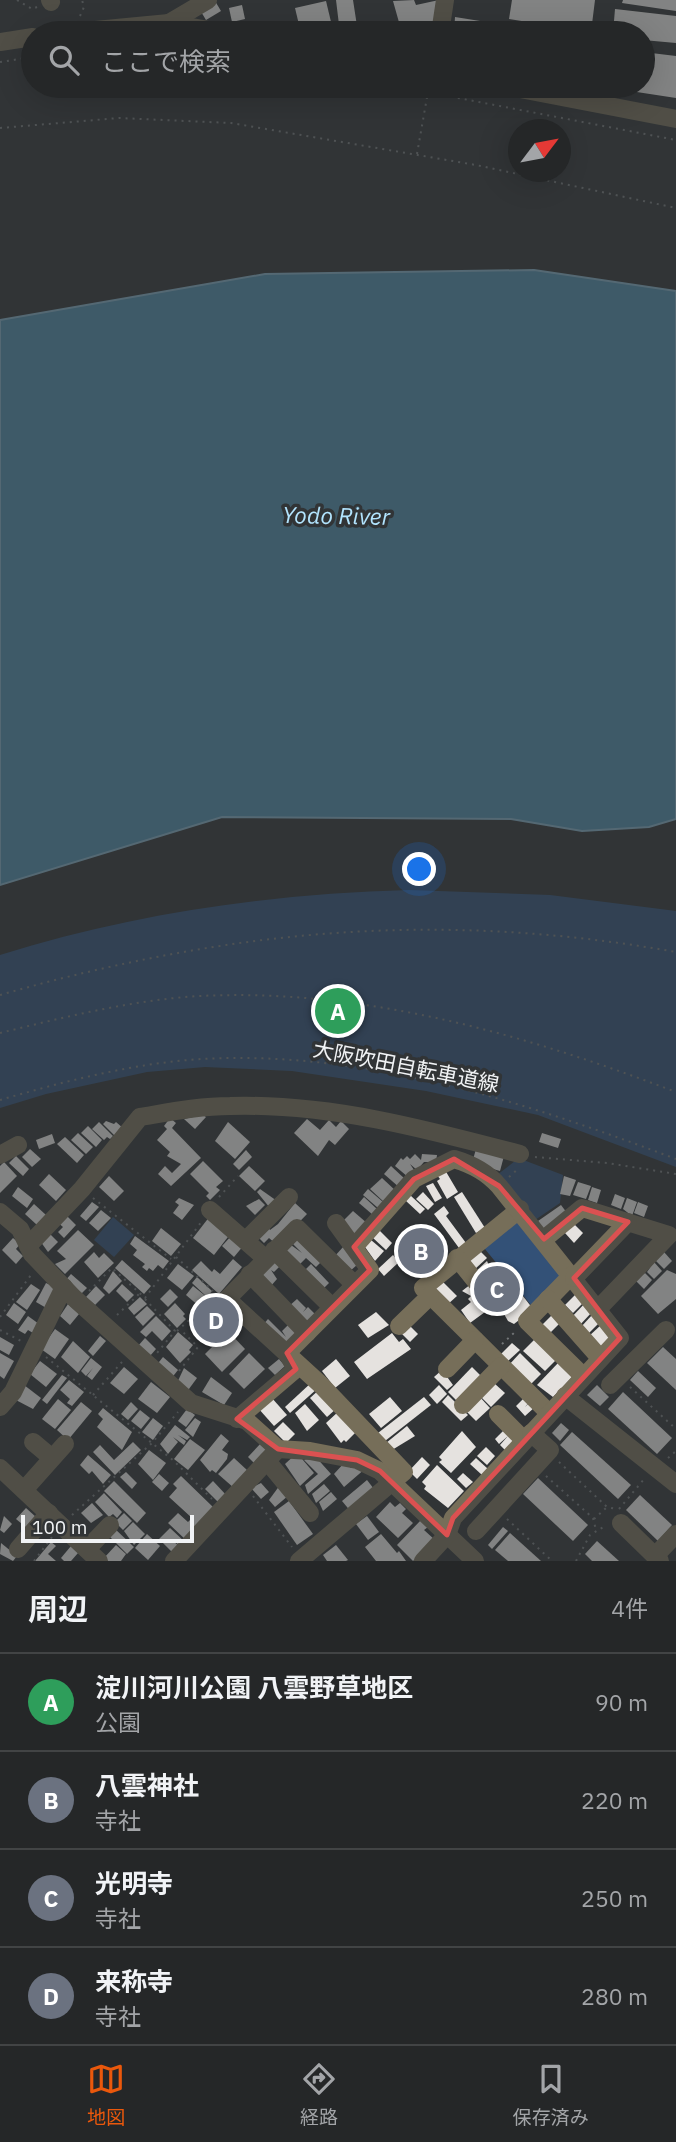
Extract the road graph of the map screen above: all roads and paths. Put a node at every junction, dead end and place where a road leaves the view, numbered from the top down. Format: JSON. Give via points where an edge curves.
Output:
{"nodes":[{"id":1,"x":17,"y":0,"type":"edge"},
{"id":2,"x":208,"y":0,"type":"edge"},
{"id":3,"x":445,"y":0,"type":"edge"},
{"id":4,"x":50,"y":1,"type":"edge"},
{"id":5,"x":172,"y":21,"type":"edge"},
{"id":6,"x":442,"y":21,"type":"edge"},
{"id":7,"x":21,"y":39,"type":"edge"},
{"id":8,"x":0,"y":42,"type":"edge"},
{"id":9,"x":21,"y":59,"type":"edge"},
{"id":10,"x":0,"y":62,"type":"edge"},
{"id":11,"x":427,"y":98,"type":"edge"},
{"id":12,"x":463,"y":98,"type":"edge"},
{"id":13,"x":567,"y":98,"type":"edge"},
{"id":14,"x":676,"y":119,"type":"edge"},
{"id":15,"x":0,"y":128,"type":"edge"},
{"id":16,"x":676,"y":140,"type":"edge"},
{"id":17,"x":417,"y":155,"type":"junction"},
{"id":18,"x":676,"y":208,"type":"edge"},
{"id":19,"x":676,"y":952,"type":"edge"},
{"id":20,"x":0,"y":995,"type":"edge"},
{"id":21,"x":0,"y":1033,"type":"edge"},
{"id":22,"x":676,"y":1092,"type":"edge"},
{"id":23,"x":0,"y":1100,"type":"edge"},
{"id":24,"x":18,"y":1145,"type":"dead end"},
{"id":25,"x":520,"y":1154,"type":"junction"},
{"id":26,"x":0,"y":1155,"type":"edge"},
{"id":27,"x":676,"y":1159,"type":"edge"},
{"id":28,"x":676,"y":1174,"type":"edge"},
{"id":29,"x":238,"y":1176,"type":"dead end"},
{"id":30,"x":500,"y":1186,"type":"junction"},
{"id":31,"x":82,"y":1189,"type":"junction"},
{"id":32,"x":289,"y":1197,"type":"dead end"},
{"id":33,"x":520,"y":1209,"type":"junction"},
{"id":34,"x":210,"y":1210,"type":"junction"},
{"id":35,"x":0,"y":1212,"type":"edge"},
{"id":36,"x":628,"y":1222,"type":"junction"},
{"id":37,"x":336,"y":1223,"type":"dead end"},
{"id":38,"x":544,"y":1239,"type":"junction"},
{"id":39,"x":246,"y":1240,"type":"junction"},
{"id":40,"x":28,"y":1246,"type":"junction"},
{"id":41,"x":354,"y":1247,"type":"junction"},
{"id":42,"x":269,"y":1254,"type":"junction"},
{"id":43,"x":175,"y":1256,"type":"junction"},
{"id":44,"x":457,"y":1258,"type":"junction"},
{"id":45,"x":172,"y":1260,"type":"junction"},
{"id":46,"x":41,"y":1264,"type":"junction"},
{"id":47,"x":250,"y":1274,"type":"junction"},
{"id":48,"x":573,"y":1276,"type":"junction"},
{"id":49,"x":477,"y":1283,"type":"dead end"},
{"id":50,"x":354,"y":1284,"type":"junction"},
{"id":51,"x":64,"y":1287,"type":"junction"},
{"id":52,"x":139,"y":1293,"type":"junction"},
{"id":53,"x":430,"y":1296,"type":"junction"},
{"id":54,"x":145,"y":1298,"type":"junction"},
{"id":55,"x":548,"y":1299,"type":"junction"},
{"id":56,"x":78,"y":1301,"type":"junction"},
{"id":57,"x":332,"y":1307,"type":"junction"},
{"id":58,"x":598,"y":1309,"type":"junction"},
{"id":59,"x":0,"y":1317,"type":"edge"},
{"id":60,"x":527,"y":1321,"type":"junction"},
{"id":61,"x":106,"y":1326,"type":"junction"},
{"id":62,"x":399,"y":1326,"type":"dead end"},
{"id":63,"x":180,"y":1329,"type":"junction"},
{"id":64,"x":0,"y":1330,"type":"edge"},
{"id":65,"x":666,"y":1330,"type":"dead end"},
{"id":66,"x":175,"y":1331,"type":"junction"},
{"id":67,"x":307,"y":1332,"type":"junction"},
{"id":68,"x":475,"y":1340,"type":"junction"},
{"id":69,"x":615,"y":1343,"type":"junction"},
{"id":70,"x":36,"y":1349,"type":"junction"},
{"id":71,"x":132,"y":1351,"type":"junction"},
{"id":72,"x":289,"y":1357,"type":"junction"},
{"id":73,"x":600,"y":1358,"type":"junction"},
{"id":74,"x":496,"y":1360,"type":"junction"},
{"id":75,"x":633,"y":1361,"type":"junction"},
{"id":76,"x":148,"y":1365,"type":"junction"},
{"id":77,"x":447,"y":1369,"type":"dead end"},
{"id":78,"x":583,"y":1376,"type":"junction"},
{"id":79,"x":614,"y":1381,"type":"joint"},
{"id":80,"x":170,"y":1384,"type":"junction"},
{"id":81,"x":93,"y":1395,"type":"junction"},
{"id":82,"x":565,"y":1396,"type":"junction"},
{"id":83,"x":188,"y":1400,"type":"junction"},
{"id":84,"x":463,"y":1405,"type":"dead end"},
{"id":85,"x":0,"y":1407,"type":"edge"},
{"id":86,"x":549,"y":1413,"type":"junction"},
{"id":87,"x":498,"y":1414,"type":"dead end"},
{"id":88,"x":237,"y":1419,"type":"junction"},
{"id":89,"x":676,"y":1429,"type":"edge"},
{"id":90,"x":527,"y":1436,"type":"junction"},
{"id":91,"x":33,"y":1442,"type":"dead end"},
{"id":92,"x":152,"y":1443,"type":"junction"},
{"id":93,"x":65,"y":1444,"type":"dead end"},
{"id":94,"x":548,"y":1452,"type":"junction"},
{"id":95,"x":272,"y":1455,"type":"junction"},
{"id":96,"x":52,"y":1458,"type":"junction"},
{"id":97,"x":535,"y":1466,"type":"junction"},
{"id":98,"x":0,"y":1468,"type":"edge"},
{"id":99,"x":392,"y":1482,"type":"junction"},
{"id":100,"x":676,"y":1484,"type":"edge"},
{"id":101,"x":243,"y":1485,"type":"junction"},
{"id":102,"x":24,"y":1490,"type":"junction"},
{"id":103,"x":607,"y":1507,"type":"junction"},
{"id":104,"x":222,"y":1508,"type":"junction"},
{"id":105,"x":496,"y":1509,"type":"junction"},
{"id":106,"x":310,"y":1513,"type":"dead end"},
{"id":107,"x":620,"y":1516,"type":"joint"},
{"id":108,"x":55,"y":1519,"type":"junction"},
{"id":109,"x":593,"y":1520,"type":"junction"},
{"id":110,"x":110,"y":1525,"type":"dead end"},
{"id":111,"x":596,"y":1530,"type":"dead end"},
{"id":112,"x":476,"y":1531,"type":"dead end"},
{"id":113,"x":676,"y":1534,"type":"edge"},
{"id":114,"x":447,"y":1535,"type":"junction"},
{"id":115,"x":18,"y":1549,"type":"dead end"},
{"id":116,"x":93,"y":1555,"type":"edge"},
{"id":117,"x":577,"y":1557,"type":"dead end"},
{"id":118,"x":658,"y":1559,"type":"edge"},
{"id":119,"x":300,"y":1560,"type":"edge"},
{"id":120,"x":34,"y":1561,"type":"edge"},
{"id":121,"x":174,"y":1561,"type":"edge"},
{"id":122,"x":423,"y":1561,"type":"edge"},
{"id":123,"x":475,"y":1561,"type":"edge"},
{"id":124,"x":552,"y":1561,"type":"edge"},
{"id":125,"x":580,"y":1561,"type":"edge"}],
"edges":[{"from":1,"to":4,"type":"path","via":[[32,9]]},
{"from":2,"to":5,"type":"street"},
{"from":3,"to":6,"type":"street"},
{"from":7,"to":8,"type":"street"},
{"from":9,"to":10,"type":"path"},
{"from":11,"to":17,"type":"path"},
{"from":12,"to":16,"type":"path"},
{"from":13,"to":14,"type":"street"},
{"from":15,"to":17,"type":"path","via":[[119,118],[178,119],[231,123]]},
{"from":17,"to":18,"type":"path"},
{"from":19,"to":20,"type":"path","via":[[489,930],[337,931],[142,959]]},
{"from":21,"to":22,"type":"path","via":[[77,1014],[196,996],[298,997],[476,1027]]},
{"from":23,"to":27,"type":"path","name":"大阪吹田自転車道線","via":[[68,1081],[177,1061],[296,1061],[416,1079],[512,1102]]},
{"from":24,"to":26,"type":"street"},
{"from":25,"to":28,"type":"path"},
{"from":25,"to":30,"type":"path","via":[[518,1170]]},
{"from":25,"to":31,"type":"street","via":[[368,1119],[283,1108],[205,1107],[140,1117]]},
{"from":29,"to":34,"type":"path"},
{"from":30,"to":33,"type":"street"},
{"from":30,"to":41,"type":"street","via":[[489,1174],[454,1159],[414,1179]]},
{"from":31,"to":40,"type":"street"},
{"from":31,"to":45,"type":"path"},
{"from":32,"to":39,"type":"street"},
{"from":33,"to":38,"type":"street"},
{"from":33,"to":44,"type":"street"},
{"from":34,"to":39,"type":"street"},
{"from":34,"to":43,"type":"path"},
{"from":35,"to":40,"type":"street","via":[[20,1229]]},
{"from":36,"to":38,"type":"street","via":[[582,1208]]},
{"from":36,"to":48,"type":"street"},
{"from":36,"to":58,"type":"street","via":[[669,1235]]},
{"from":37,"to":41,"type":"street"},
{"from":38,"to":48,"type":"street"},
{"from":39,"to":42,"type":"street"},
{"from":40,"to":46,"type":"street"},
{"from":41,"to":50,"type":"street","via":[[370,1270]]},
{"from":42,"to":47,"type":"street"},
{"from":42,"to":50,"type":"street","via":[[297,1228]]},
{"from":42,"to":57,"type":"street"},
{"from":43,"to":45,"type":"path"},
{"from":43,"to":63,"type":"path","via":[[218,1295]]},
{"from":44,"to":49,"type":"street"},
{"from":44,"to":53,"type":"street","via":[[423,1288]]},
{"from":45,"to":54,"type":"path"},
{"from":46,"to":51,"type":"street"},
{"from":46,"to":59,"type":"path"},
{"from":47,"to":67,"type":"street"},
{"from":47,"to":72,"type":"street","via":[[228,1299]]},
{"from":48,"to":55,"type":"street"},
{"from":48,"to":58,"type":"street"},
{"from":50,"to":57,"type":"street"},
{"from":51,"to":56,"type":"street"},
{"from":51,"to":70,"type":"street"},
{"from":52,"to":54,"type":"path"},
{"from":52,"to":56,"type":"path","via":[[111,1268]]},
{"from":52,"to":61,"type":"path"},
{"from":53,"to":62,"type":"street"},
{"from":53,"to":68,"type":"street"},
{"from":54,"to":66,"type":"path"},
{"from":55,"to":60,"type":"street"},
{"from":55,"to":73,"type":"street"},
{"from":56,"to":61,"type":"street"},
{"from":57,"to":67,"type":"street"},
{"from":58,"to":69,"type":"street","via":[[620,1338]]},
{"from":60,"to":74,"type":"path"},
{"from":60,"to":78,"type":"street"},
{"from":61,"to":71,"type":"street"},
{"from":63,"to":66,"type":"path"},
{"from":63,"to":80,"type":"path","via":[[198,1347]]},
{"from":64,"to":70,"type":"path"},
{"from":65,"to":75,"type":"street"},
{"from":66,"to":76,"type":"path"},
{"from":67,"to":72,"type":"street","via":[[287,1353]]},
{"from":68,"to":74,"type":"street"},
{"from":68,"to":77,"type":"street"},
{"from":69,"to":73,"type":"street"},
{"from":69,"to":75,"type":"street"},
{"from":70,"to":81,"type":"path"},
{"from":70,"to":85,"type":"street"},
{"from":71,"to":76,"type":"street"},
{"from":71,"to":81,"type":"path"},
{"from":72,"to":88,"type":"street","via":[[296,1369]]},
{"from":72,"to":99,"type":"street","via":[[404,1472]]},
{"from":73,"to":78,"type":"street"},
{"from":74,"to":84,"type":"street"},
{"from":74,"to":86,"type":"street"},
{"from":75,"to":79,"type":"street"},
{"from":76,"to":80,"type":"street"},
{"from":78,"to":82,"type":"street"},
{"from":79,"to":89,"type":"path"},
{"from":80,"to":83,"type":"street"},
{"from":81,"to":92,"type":"path"},
{"from":82,"to":86,"type":"street"},
{"from":82,"to":100,"type":"street"},
{"from":83,"to":88,"type":"street"},
{"from":83,"to":92,"type":"path"},
{"from":86,"to":90,"type":"street"},
{"from":87,"to":90,"type":"street"},
{"from":88,"to":95,"type":"street","via":[[247,1421]]},
{"from":90,"to":94,"type":"street"},
{"from":90,"to":114,"type":"street","via":[[453,1518]]},
{"from":91,"to":96,"type":"street"},
{"from":92,"to":104,"type":"path"},
{"from":92,"to":108,"type":"path"},
{"from":93,"to":96,"type":"street"},
{"from":94,"to":97,"type":"street"},
{"from":94,"to":103,"type":"path"},
{"from":95,"to":99,"type":"street","via":[[310,1451],[357,1460]]},
{"from":95,"to":101,"type":"street"},
{"from":95,"to":106,"type":"street"},
{"from":96,"to":102,"type":"street"},
{"from":97,"to":105,"type":"street"},
{"from":97,"to":109,"type":"path"},
{"from":98,"to":102,"type":"street"},
{"from":99,"to":114,"type":"street"},
{"from":99,"to":119,"type":"street"},
{"from":101,"to":104,"type":"street"},
{"from":101,"to":119,"type":"path"},
{"from":102,"to":108,"type":"street"},
{"from":103,"to":107,"type":"path"},
{"from":103,"to":109,"type":"path"},
{"from":104,"to":121,"type":"street"},
{"from":105,"to":112,"type":"street"},
{"from":105,"to":124,"type":"path"},
{"from":107,"to":118,"type":"street"},
{"from":108,"to":115,"type":"street"},
{"from":108,"to":116,"type":"street"},
{"from":108,"to":120,"type":"path"},
{"from":109,"to":111,"type":"path"},
{"from":110,"to":116,"type":"street"},
{"from":113,"to":118,"type":"street"},
{"from":114,"to":122,"type":"street"},
{"from":114,"to":123,"type":"street"},
{"from":117,"to":125,"type":"path"}]}
